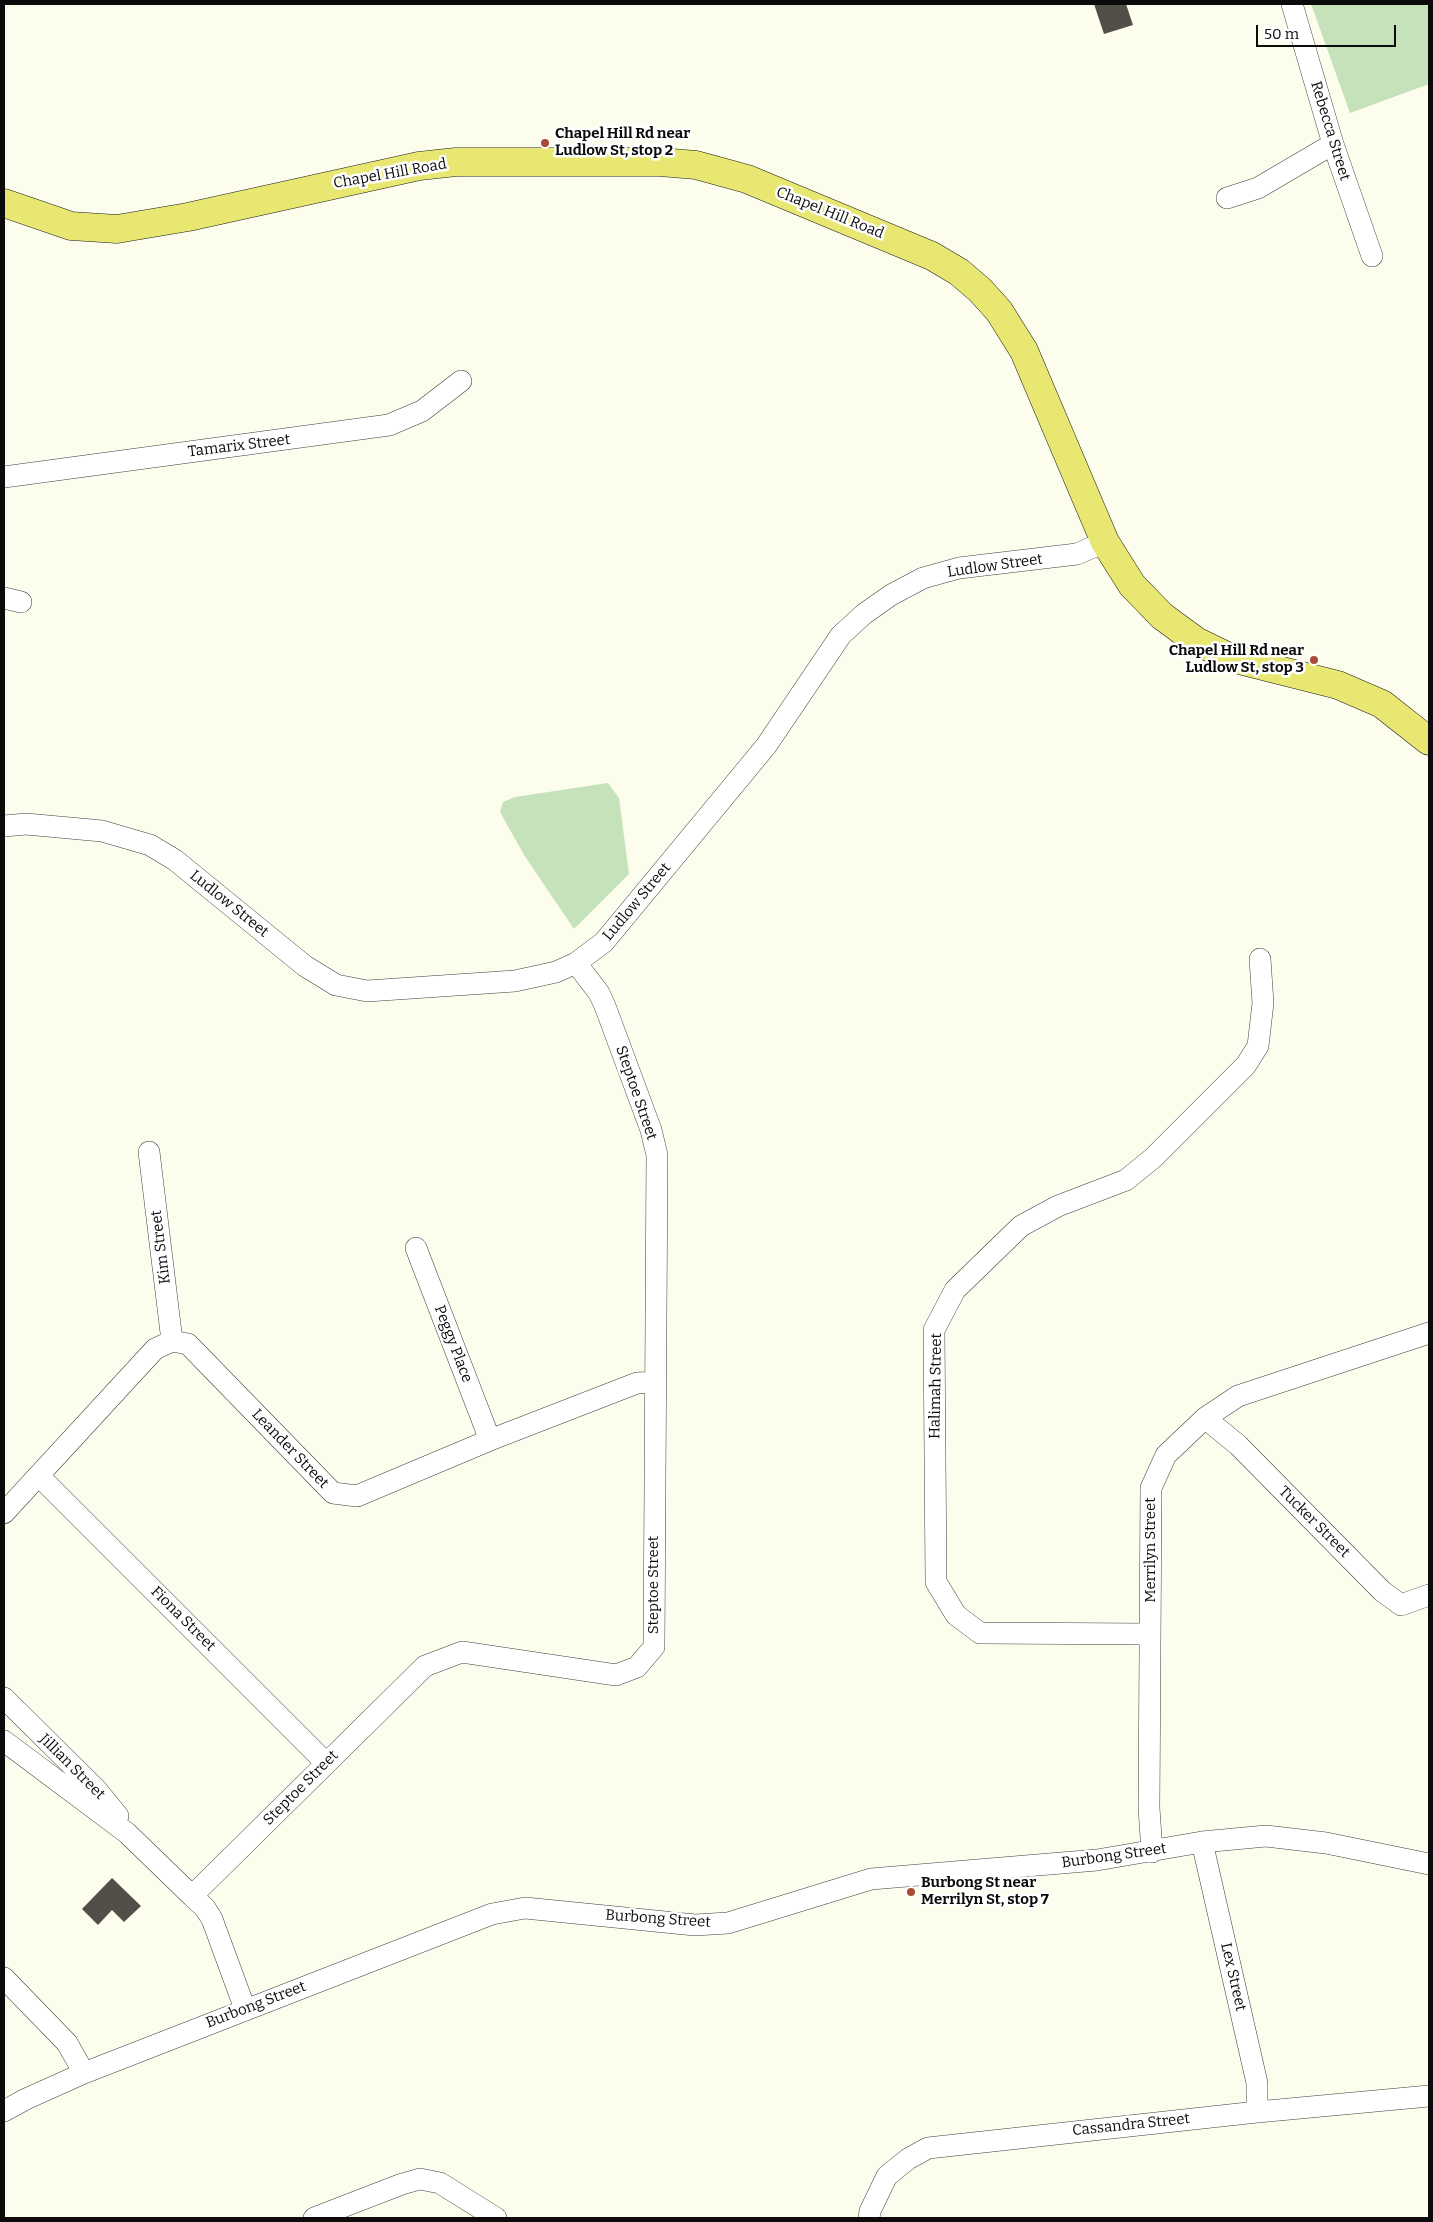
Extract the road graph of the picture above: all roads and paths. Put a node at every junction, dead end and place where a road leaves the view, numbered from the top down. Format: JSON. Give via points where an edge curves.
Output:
{"nodes":[{"id":1,"x":1292,"y":4,"type":"edge"},
{"id":2,"x":1333,"y":144,"type":"junction"},
{"id":3,"x":1227,"y":198,"type":"dead end"},
{"id":4,"x":4,"y":203,"type":"edge"},
{"id":5,"x":1372,"y":256,"type":"dead end"},
{"id":6,"x":461,"y":381,"type":"dead end"},
{"id":7,"x":4,"y":477,"type":"edge"},
{"id":8,"x":1105,"y":542,"type":"junction"},
{"id":9,"x":1429,"y":741,"type":"edge"},
{"id":10,"x":4,"y":826,"type":"edge"},
{"id":11,"x":1260,"y":958,"type":"dead end"},
{"id":12,"x":576,"y":963,"type":"junction"},
{"id":13,"x":150,"y":1152,"type":"dead end"},
{"id":14,"x":416,"y":1248,"type":"dead end"},
{"id":15,"x":1429,"y":1333,"type":"edge"},
{"id":16,"x":172,"y":1341,"type":"junction"},
{"id":17,"x":655,"y":1382,"type":"junction"},
{"id":18,"x":1205,"y":1418,"type":"junction"},
{"id":19,"x":490,"y":1440,"type":"junction"},
{"id":20,"x":39,"y":1476,"type":"junction"},
{"id":21,"x":4,"y":1513,"type":"edge"},
{"id":22,"x":1429,"y":1595,"type":"edge"},
{"id":23,"x":1150,"y":1634,"type":"junction"},
{"id":24,"x":4,"y":1698,"type":"edge"},
{"id":25,"x":4,"y":1741,"type":"edge"},
{"id":26,"x":326,"y":1764,"type":"junction"},
{"id":27,"x":135,"y":1840,"type":"junction"},
{"id":28,"x":1202,"y":1842,"type":"junction"},
{"id":29,"x":1152,"y":1852,"type":"junction"},
{"id":30,"x":1429,"y":1864,"type":"edge"},
{"id":31,"x":192,"y":1896,"type":"junction"},
{"id":32,"x":4,"y":1978,"type":"edge"},
{"id":33,"x":245,"y":2009,"type":"junction"},
{"id":34,"x":84,"y":2073,"type":"junction"},
{"id":35,"x":1429,"y":2096,"type":"edge"},
{"id":36,"x":4,"y":2111,"type":"edge"},
{"id":37,"x":1257,"y":2112,"type":"junction"},
{"id":38,"x":314,"y":2218,"type":"edge"},
{"id":39,"x":496,"y":2218,"type":"edge"},
{"id":40,"x":869,"y":2218,"type":"edge"}],
"edges":[{"from":1,"to":2,"type":"street","name":"Rebecca Street"},
{"from":2,"to":3,"type":"street","via":[[1258,188]]},
{"from":2,"to":5,"type":"street","name":"Rebecca Street"},
{"from":4,"to":8,"type":"main road","name":"Chapel Hill Road","via":[[70,226],[117,229],[188,217],[419,166],[456,162],[660,162],[719,170],[932,256],[960,272],[980,290],[999,311],[1024,351]]},
{"from":6,"to":7,"type":"street","name":"Tamarix Street","via":[[422,411],[389,425]]},
{"from":8,"to":9,"type":"main road","name":"Chapel Hill Road","via":[[1132,585],[1162,616],[1196,641],[1231,658],[1338,685],[1382,704]]},
{"from":8,"to":12,"type":"street","name":"Ludlow Street","via":[[1077,554],[959,568],[923,578],[864,614],[841,635],[766,746],[604,942]]},
{"from":10,"to":12,"type":"street","name":"Ludlow Street","via":[[26,824],[102,831],[150,845],[175,860],[305,966],[336,985],[367,991],[516,981],[556,972]]},
{"from":11,"to":23,"type":"street","name":"Halimah Street","via":[[1263,1003],[1258,1046],[1246,1065],[1153,1158],[1126,1180],[1058,1206],[1021,1226],[955,1290],[934,1330],[936,1582],[956,1615],[980,1633]]},
{"from":12,"to":17,"type":"street","name":"Steptoe Street","via":[[605,1006],[651,1130],[657,1155]]},
{"from":13,"to":16,"type":"street","name":"Kim Street"},
{"from":14,"to":19,"type":"street","name":"Peggy Place"},
{"from":15,"to":18,"type":"street","name":"Merrilyn Street","via":[[1238,1396]]},
{"from":16,"to":19,"type":"street","name":"Leander Street","via":[[188,1344],[333,1493],[357,1496]]},
{"from":16,"to":20,"type":"street","via":[[155,1349]]},
{"from":17,"to":19,"type":"street","name":"Leander Street","via":[[637,1384]]},
{"from":17,"to":26,"type":"street","name":"Steptoe Street","via":[[654,1647],[637,1667],[616,1675],[462,1652],[426,1666]]},
{"from":18,"to":22,"type":"street","name":"Tucker Street","via":[[1238,1445],[1382,1591],[1401,1605]]},
{"from":18,"to":23,"type":"street","name":"Merrilyn Street","via":[[1166,1455],[1151,1488]]},
{"from":20,"to":21,"type":"street"},
{"from":20,"to":26,"type":"street","name":"Fiona Street"},
{"from":23,"to":29,"type":"street","name":"Merrilyn Street","via":[[1149,1808]]},
{"from":24,"to":27,"type":"street","name":"Jillian Street","via":[[96,1789]]},
{"from":25,"to":27,"type":"street","name":"Jillian Street"},
{"from":26,"to":31,"type":"street","name":"Steptoe Street"},
{"from":27,"to":31,"type":"street","name":"Jillian Street"},
{"from":28,"to":29,"type":"street","name":"Burbong Street"},
{"from":28,"to":30,"type":"street","name":"Burbong Street","via":[[1266,1836],[1326,1843]]},
{"from":28,"to":37,"type":"street","name":"Lex Street","via":[[1258,2083]]},
{"from":29,"to":33,"type":"street","name":"Burbong Street","via":[[1097,1860],[871,1880],[728,1923],[695,1925],[525,1908],[500,1912]]},
{"from":31,"to":33,"type":"street","via":[[212,1919]]},
{"from":32,"to":34,"type":"street","via":[[67,2043]]},
{"from":33,"to":34,"type":"street","name":"Burbong Street"},
{"from":34,"to":36,"type":"street","name":"Burbong Street"},
{"from":35,"to":37,"type":"street","name":"Cassandra Street"},
{"from":37,"to":40,"type":"street","name":"Cassandra Street","via":[[928,2148],[887,2176]]},
{"from":38,"to":39,"type":"street","via":[[420,2179],[440,2183]]}]}
